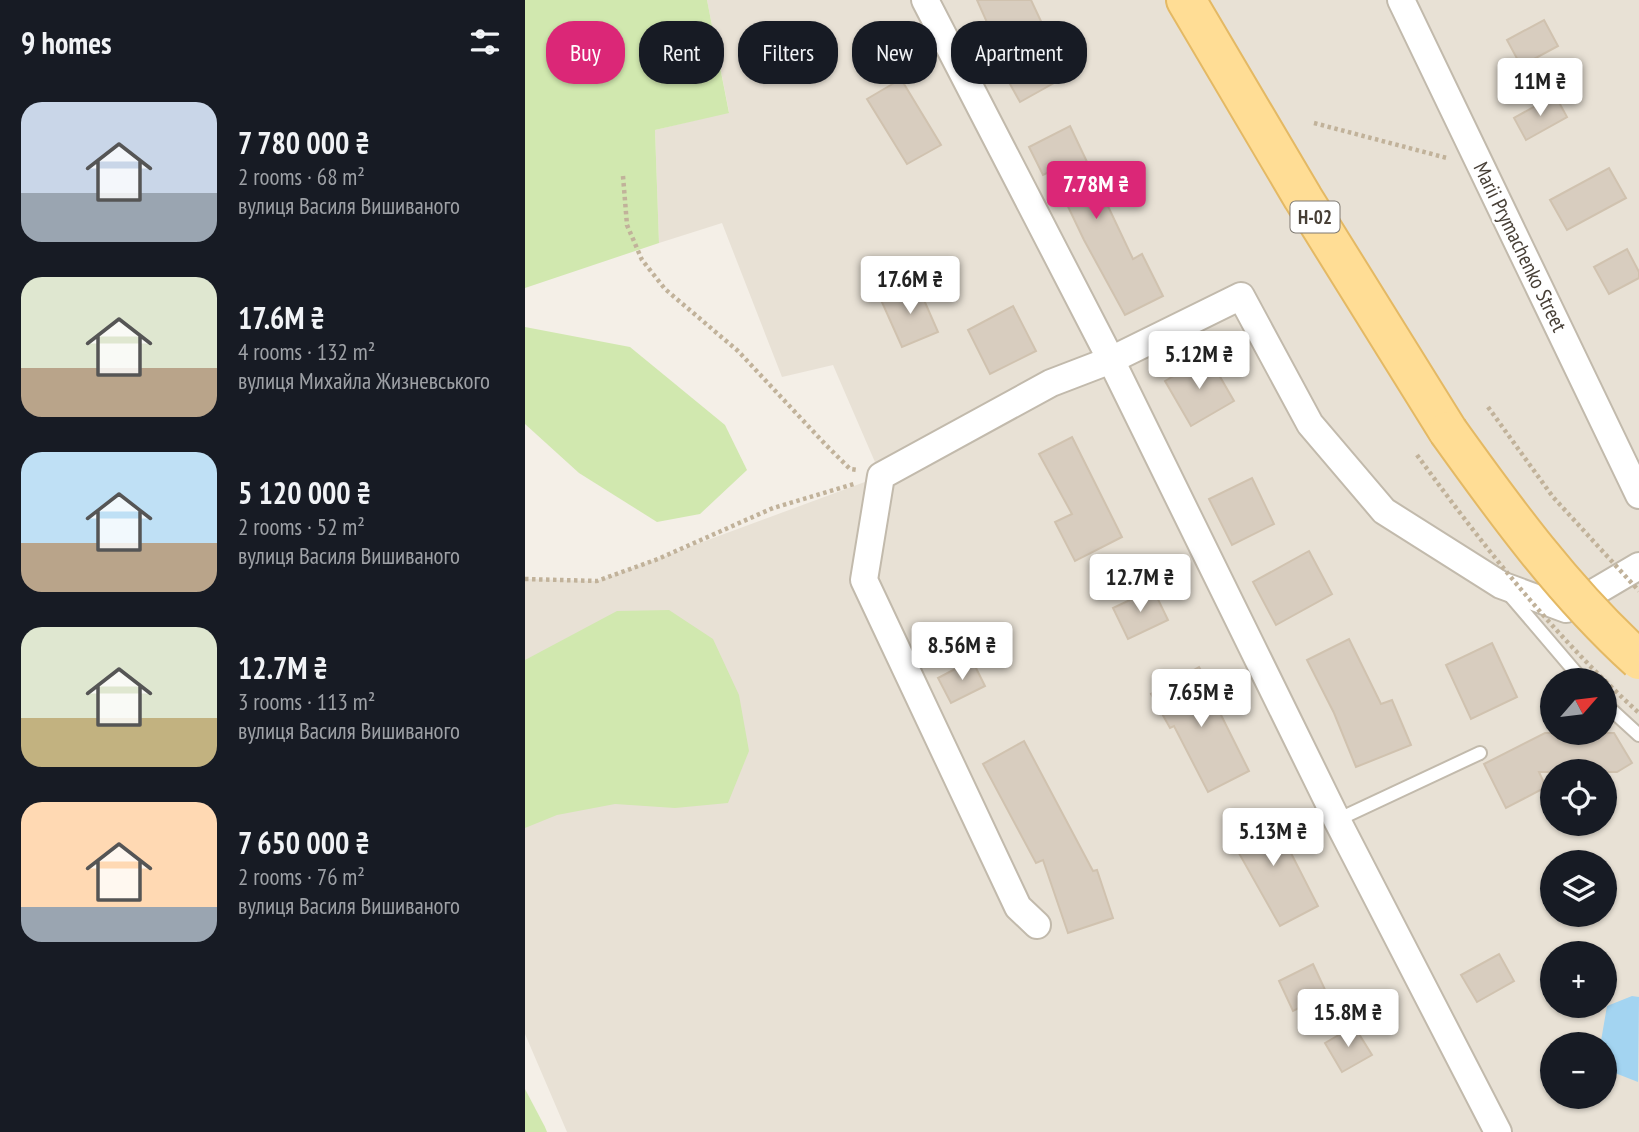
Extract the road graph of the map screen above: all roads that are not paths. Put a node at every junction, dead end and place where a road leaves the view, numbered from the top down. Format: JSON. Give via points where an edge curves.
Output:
{"nodes":[{"id":1,"x":925,"y":0,"type":"edge"},
{"id":2,"x":1186,"y":0,"type":"edge"},
{"id":3,"x":1401,"y":0,"type":"edge"},
{"id":4,"x":1111,"y":360,"type":"junction"},
{"id":5,"x":1639,"y":495,"type":"edge"},
{"id":6,"x":1639,"y":566,"type":"edge"},
{"id":7,"x":1501,"y":585,"type":"junction"},
{"id":8,"x":1639,"y":660,"type":"edge"},
{"id":9,"x":1572,"y":668,"type":"edge"},
{"id":10,"x":1617,"y":715,"type":"edge"},
{"id":11,"x":1639,"y":735,"type":"edge"},
{"id":12,"x":1480,"y":753,"type":"dead end"},
{"id":13,"x":1337,"y":820,"type":"junction"},
{"id":14,"x":1037,"y":925,"type":"dead end"},
{"id":15,"x":1498,"y":1132,"type":"edge"}],
"edges":[{"from":1,"to":4,"type":"street"},
{"from":2,"to":8,"type":"main road","number":"Н-02","bridge":true,"via":[[1448,431],[1555,574]]},
{"from":3,"to":5,"type":"street","name":"Marii Prymachenko Street"},
{"from":4,"to":7,"type":"street","via":[[1241,296],[1310,424],[1384,512]]},
{"from":4,"to":13,"type":"street"},
{"from":4,"to":14,"type":"street","via":[[1051,383],[881,476],[864,580],[1018,906]]},
{"from":6,"to":7,"type":"street","via":[[1566,609]]},
{"from":7,"to":9,"type":"lane"},
{"from":10,"to":11,"type":"lane"},
{"from":12,"to":13,"type":"lane"},
{"from":13,"to":15,"type":"street"}]}
